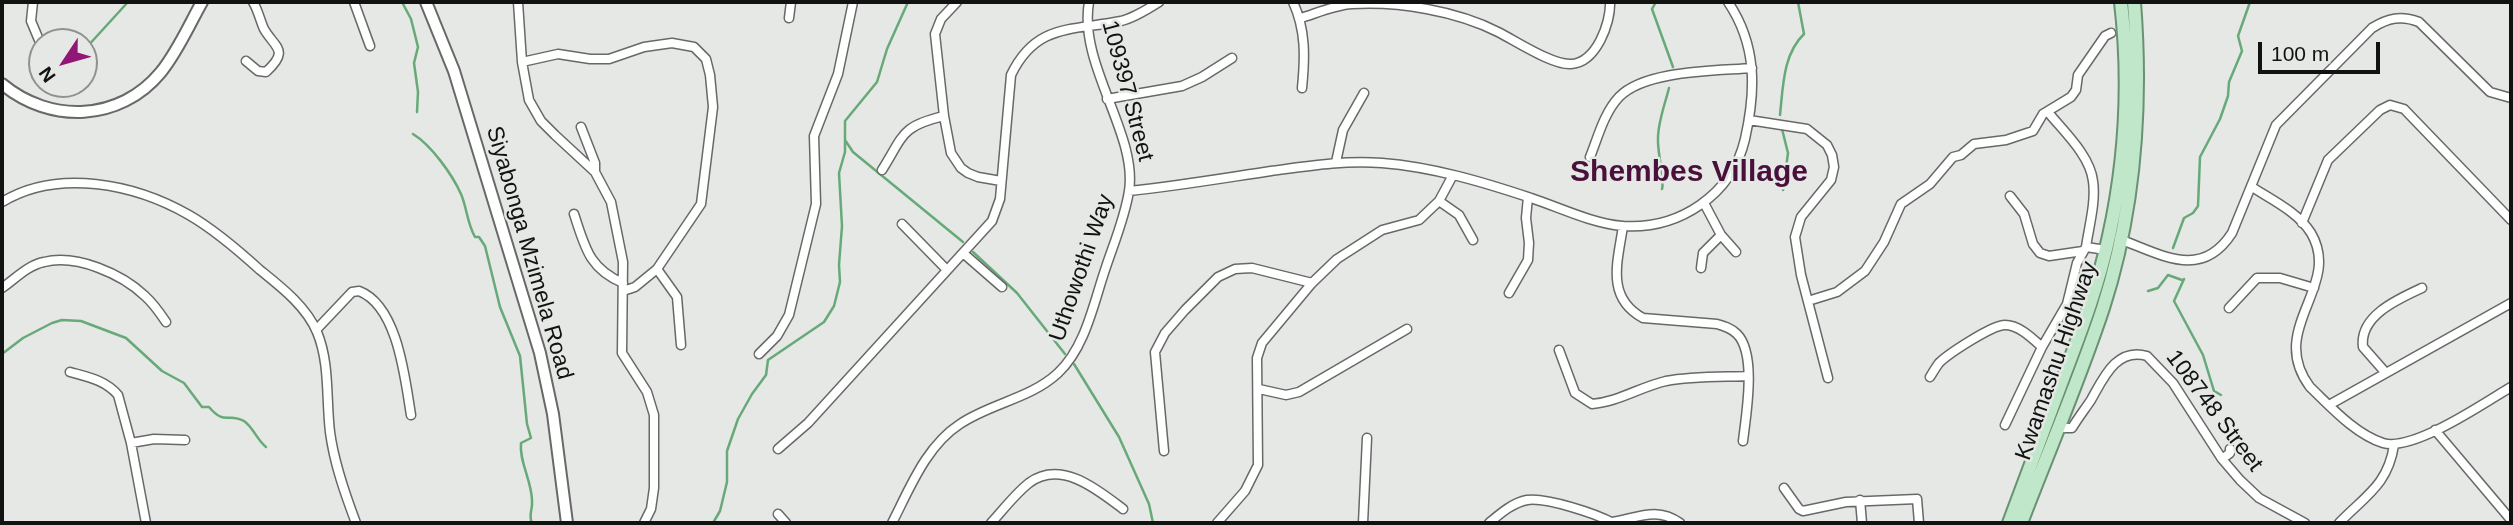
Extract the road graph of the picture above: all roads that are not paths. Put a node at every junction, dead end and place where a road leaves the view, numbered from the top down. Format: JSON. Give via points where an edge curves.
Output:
{"nodes":[{"id":1,"x":33,"y":2,"type":"edge"},
{"id":2,"x":202,"y":2,"type":"edge"},
{"id":3,"x":253,"y":2,"type":"edge"},
{"id":4,"x":354,"y":2,"type":"edge"},
{"id":5,"x":426,"y":2,"type":"edge"},
{"id":6,"x":518,"y":2,"type":"edge"},
{"id":7,"x":791,"y":2,"type":"edge"},
{"id":8,"x":853,"y":2,"type":"edge"},
{"id":9,"x":957,"y":2,"type":"edge"},
{"id":10,"x":1089,"y":2,"type":"edge"},
{"id":11,"x":1159,"y":2,"type":"edge"},
{"id":12,"x":1293,"y":2,"type":"edge"},
{"id":13,"x":1609,"y":2,"type":"edge"},
{"id":14,"x":1728,"y":2,"type":"edge"},
{"id":15,"x":2122,"y":2,"type":"edge"},
{"id":16,"x":2134,"y":2,"type":"edge"},
{"id":17,"x":789,"y":18,"type":"dead end"},
{"id":18,"x":1301,"y":19,"type":"junction"},
{"id":19,"x":1086,"y":26,"type":"junction"},
{"id":20,"x":34,"y":28,"type":"edge"},
{"id":21,"x":2111,"y":33,"type":"dead end"},
{"id":22,"x":370,"y":46,"type":"dead end"},
{"id":23,"x":1232,"y":58,"type":"dead end"},
{"id":24,"x":246,"y":61,"type":"dead end"},
{"id":25,"x":522,"y":62,"type":"junction"},
{"id":26,"x":1752,"y":68,"type":"junction"},
{"id":27,"x":2,"y":84,"type":"edge"},
{"id":28,"x":1302,"y":88,"type":"dead end"},
{"id":29,"x":1364,"y":93,"type":"dead end"},
{"id":30,"x":2511,"y":98,"type":"edge"},
{"id":31,"x":1107,"y":99,"type":"junction"},
{"id":32,"x":2048,"y":112,"type":"junction"},
{"id":33,"x":944,"y":116,"type":"junction"},
{"id":34,"x":1749,"y":120,"type":"junction"},
{"id":35,"x":581,"y":127,"type":"dead end"},
{"id":36,"x":1590,"y":157,"type":"dead end"},
{"id":37,"x":1336,"y":162,"type":"junction"},
{"id":38,"x":882,"y":170,"type":"dead end"},
{"id":39,"x":595,"y":172,"type":"junction"},
{"id":40,"x":1453,"y":175,"type":"junction"},
{"id":41,"x":1001,"y":181,"type":"junction"},
{"id":42,"x":2252,"y":187,"type":"junction"},
{"id":43,"x":1129,"y":191,"type":"junction"},
{"id":44,"x":2010,"y":195,"type":"dead end"},
{"id":45,"x":1528,"y":197,"type":"junction"},
{"id":46,"x":1439,"y":201,"type":"junction"},
{"id":47,"x":2,"y":202,"type":"edge"},
{"id":48,"x":1703,"y":203,"type":"junction"},
{"id":49,"x":575,"y":214,"type":"dead end"},
{"id":50,"x":2511,"y":220,"type":"edge"},
{"id":51,"x":2302,"y":223,"type":"junction"},
{"id":52,"x":902,"y":224,"type":"dead end"},
{"id":53,"x":1623,"y":226,"type":"junction"},
{"id":54,"x":1721,"y":235,"type":"junction"},
{"id":55,"x":2115,"y":237,"type":"junction"},
{"id":56,"x":1473,"y":240,"type":"dead end"},
{"id":57,"x":2085,"y":249,"type":"junction"},
{"id":58,"x":2106,"y":250,"type":"junction"},
{"id":59,"x":1736,"y":252,"type":"dead end"},
{"id":60,"x":963,"y":253,"type":"junction"},
{"id":61,"x":1701,"y":268,"type":"dead end"},
{"id":62,"x":657,"y":269,"type":"junction"},
{"id":63,"x":947,"y":270,"type":"junction"},
{"id":64,"x":1312,"y":284,"type":"junction"},
{"id":65,"x":623,"y":287,"type":"junction"},
{"id":66,"x":1002,"y":287,"type":"dead end"},
{"id":67,"x":2,"y":288,"type":"edge"},
{"id":68,"x":2314,"y":288,"type":"junction"},
{"id":69,"x":2421,"y":288,"type":"dead end"},
{"id":70,"x":1509,"y":293,"type":"dead end"},
{"id":71,"x":1808,"y":301,"type":"junction"},
{"id":72,"x":2511,"y":303,"type":"edge"},
{"id":73,"x":2230,"y":308,"type":"dead end"},
{"id":74,"x":166,"y":322,"type":"dead end"},
{"id":75,"x":316,"y":330,"type":"junction"},
{"id":76,"x":1407,"y":330,"type":"dead end"},
{"id":77,"x":681,"y":345,"type":"dead end"},
{"id":78,"x":2042,"y":347,"type":"junction"},
{"id":79,"x":1559,"y":350,"type":"dead end"},
{"id":80,"x":759,"y":354,"type":"dead end"},
{"id":81,"x":70,"y":372,"type":"dead end"},
{"id":82,"x":2385,"y":373,"type":"junction"},
{"id":83,"x":1748,"y":376,"type":"junction"},
{"id":84,"x":1930,"y":377,"type":"dead end"},
{"id":85,"x":1828,"y":378,"type":"dead end"},
{"id":86,"x":1259,"y":389,"type":"junction"},
{"id":87,"x":2510,"y":389,"type":"edge"},
{"id":88,"x":2329,"y":405,"type":"junction"},
{"id":89,"x":411,"y":415,"type":"dead end"},
{"id":90,"x":2005,"y":425,"type":"dead end"},
{"id":91,"x":2057,"y":428,"type":"junction"},
{"id":92,"x":2435,"y":430,"type":"junction"},
{"id":93,"x":1367,"y":438,"type":"dead end"},
{"id":94,"x":185,"y":440,"type":"dead end"},
{"id":95,"x":1743,"y":441,"type":"dead end"},
{"id":96,"x":131,"y":443,"type":"junction"},
{"id":97,"x":2394,"y":445,"type":"junction"},
{"id":98,"x":778,"y":449,"type":"dead end"},
{"id":99,"x":2230,"y":449,"type":"dead end"},
{"id":100,"x":1164,"y":452,"type":"dead end"},
{"id":101,"x":2222,"y":459,"type":"junction"},
{"id":102,"x":1784,"y":488,"type":"dead end"},
{"id":103,"x":1860,"y":500,"type":"junction"},
{"id":104,"x":1123,"y":509,"type":"dead end"},
{"id":105,"x":778,"y":514,"type":"dead end"},
{"id":106,"x":2511,"y":520,"type":"edge"},
{"id":107,"x":146,"y":523,"type":"edge"},
{"id":108,"x":356,"y":523,"type":"edge"},
{"id":109,"x":567,"y":523,"type":"edge"},
{"id":110,"x":644,"y":523,"type":"edge"},
{"id":111,"x":786,"y":523,"type":"edge"},
{"id":112,"x":891,"y":523,"type":"edge"},
{"id":113,"x":991,"y":523,"type":"edge"},
{"id":114,"x":1217,"y":523,"type":"edge"},
{"id":115,"x":1363,"y":523,"type":"edge"},
{"id":116,"x":1489,"y":523,"type":"edge"},
{"id":117,"x":1613,"y":523,"type":"edge"},
{"id":118,"x":1679,"y":523,"type":"edge"},
{"id":119,"x":1862,"y":523,"type":"edge"},
{"id":120,"x":1919,"y":523,"type":"edge"},
{"id":121,"x":2009,"y":523,"type":"edge"},
{"id":122,"x":2021,"y":523,"type":"edge"},
{"id":123,"x":2305,"y":523,"type":"edge"},
{"id":124,"x":2339,"y":523,"type":"edge"}],
"edges":[{"from":1,"to":20,"type":"street"},
{"from":2,"to":27,"type":"street","via":[[162,71],[118,103],[65,113],[36,105]]},
{"from":3,"to":24,"type":"street","via":[[265,30],[279,46],[278,56],[266,72]]},
{"from":4,"to":22,"type":"street"},
{"from":5,"to":109,"type":"street","name":"Siyabonga Mzimela Road","via":[[454,71],[540,353]]},
{"from":6,"to":25,"type":"street"},
{"from":7,"to":17,"type":"street"},
{"from":8,"to":80,"type":"street","via":[[838,74],[814,136],[816,204],[789,315],[778,336]]},
{"from":9,"to":33,"type":"street","via":[[940,19],[935,34]]},
{"from":10,"to":19,"type":"street","name":"109397 Street"},
{"from":11,"to":19,"type":"street","via":[[1124,21]]},
{"from":12,"to":18,"type":"street"},
{"from":13,"to":18,"type":"street","via":[[1602,39],[1582,61],[1570,65],[1475,22],[1404,6],[1351,4]]},
{"from":14,"to":26,"type":"street","via":[[1749,44]]},
{"from":15,"to":55,"type":"main road","name":"Kwamashu Highway","via":[[2126,90]]},
{"from":16,"to":55,"type":"main road","name":"Kwamashu Highway","via":[[2137,125],[2130,186]]},
{"from":18,"to":28,"type":"street"},
{"from":19,"to":31,"type":"street","name":"109397 Street"},
{"from":19,"to":41,"type":"street","via":[[1038,40],[1020,57],[1010,83]]},
{"from":21,"to":32,"type":"street","via":[[2078,75],[2071,97]]},
{"from":23,"to":31,"type":"street","via":[[1182,86]]},
{"from":25,"to":39,"type":"street","via":[[529,100],[541,121]]},
{"from":25,"to":62,"type":"street","via":[[558,54],[609,59],[667,43],[694,47],[706,59],[713,107],[704,197]]},
{"from":26,"to":34,"type":"street"},
{"from":26,"to":36,"type":"street","via":[[1679,75],[1626,91],[1614,104]]},
{"from":29,"to":37,"type":"street","via":[[1347,121]]},
{"from":30,"to":42,"type":"street","via":[[2479,83],[2419,22],[2390,18],[2372,29],[2281,118]]},
{"from":31,"to":43,"type":"street","name":"109397 Street","via":[[1124,147]]},
{"from":32,"to":57,"type":"street","via":[[2091,173],[2093,194]]},
{"from":32,"to":71,"type":"street","via":[[2033,131],[1973,144],[1954,157],[1930,184],[1901,204],[1872,262],[1854,281]]},
{"from":33,"to":38,"type":"street","via":[[910,127]]},
{"from":33,"to":41,"type":"street","via":[[951,153],[961,168]]},
{"from":34,"to":48,"type":"street","via":[[1735,168]]},
{"from":34,"to":71,"type":"street","via":[[1807,129],[1832,155],[1831,180],[1797,228],[1798,260]]},
{"from":35,"to":39,"type":"street"},
{"from":37,"to":40,"type":"street","via":[[1381,163]]},
{"from":37,"to":43,"type":"street"},
{"from":39,"to":65,"type":"street","via":[[611,202]]},
{"from":40,"to":45,"type":"street"},
{"from":40,"to":46,"type":"street"},
{"from":41,"to":60,"type":"street","via":[[992,221]]},
{"from":42,"to":51,"type":"street"},
{"from":42,"to":55,"type":"street","via":[[2232,233],[2213,254],[2188,262]]},
{"from":43,"to":112,"type":"street","name":"Uthowothi Way","via":[[1084,331],[1070,358],[1057,374],[1028,393],[947,434],[925,461]]},
{"from":44,"to":57,"type":"street","via":[[2024,214],[2040,253],[2049,256]]},
{"from":45,"to":53,"type":"street"},
{"from":45,"to":70,"type":"street","via":[[1528,260]]},
{"from":46,"to":56,"type":"street","via":[[1459,215]]},
{"from":46,"to":64,"type":"street","via":[[1419,220],[1382,230],[1351,248]]},
{"from":47,"to":75,"type":"street","via":[[42,188],[86,183],[116,187],[164,203],[226,240],[304,310]]},
{"from":48,"to":53,"type":"street","via":[[1667,222]]},
{"from":48,"to":54,"type":"street"},
{"from":49,"to":65,"type":"street","via":[[592,261]]},
{"from":50,"to":51,"type":"street","via":[[2404,109],[2390,105],[2329,160]]},
{"from":51,"to":68,"type":"street","via":[[2316,245],[2319,263]]},
{"from":52,"to":63,"type":"street"},
{"from":53,"to":83,"type":"street","via":[[1617,284],[1625,305],[1643,318],[1728,328],[1743,344]]},
{"from":54,"to":59,"type":"street"},
{"from":54,"to":61,"type":"street","via":[[1703,253]]},
{"from":55,"to":58,"type":"main road","name":"Kwamashu Highway"},
{"from":55,"to":91,"type":"main road","name":"Kwamashu Highway","via":[[2103,308]]},
{"from":57,"to":58,"type":"street"},
{"from":57,"to":78,"type":"street","via":[[2067,304]]},
{"from":58,"to":121,"type":"main road","name":"Kwamashu Highway","via":[[2090,306]]},
{"from":60,"to":63,"type":"street"},
{"from":60,"to":66,"type":"street"},
{"from":62,"to":65,"type":"street","via":[[635,287]]},
{"from":62,"to":77,"type":"street","via":[[677,297]]},
{"from":63,"to":98,"type":"street","via":[[808,423]]},
{"from":64,"to":86,"type":"street","via":[[1262,343],[1257,358]]},
{"from":64,"to":100,"type":"street","via":[[1252,268],[1234,269],[1218,277],[1185,310],[1155,352]]},
{"from":65,"to":110,"type":"street","via":[[622,353],[647,392],[654,415],[654,488]]},
{"from":67,"to":74,"type":"street","via":[[43,262],[87,263],[145,296]]},
{"from":68,"to":73,"type":"street","via":[[2280,278],[2257,278]]},
{"from":68,"to":88,"type":"street","via":[[2300,321],[2295,355],[2303,378]]},
{"from":69,"to":82,"type":"street","via":[[2385,309],[2366,327],[2363,348]]},
{"from":71,"to":85,"type":"street"},
{"from":72,"to":82,"type":"street"},
{"from":75,"to":89,"type":"street","via":[[352,292],[373,299],[400,351]]},
{"from":75,"to":108,"type":"street","via":[[324,358],[334,453]]},
{"from":76,"to":86,"type":"street","via":[[1299,392],[1286,395]]},
{"from":78,"to":84,"type":"street","via":[[2025,332],[2001,326],[1940,362]]},
{"from":78,"to":90,"type":"street"},
{"from":79,"to":83,"type":"street","via":[[1575,393],[1592,404],[1663,382]]},
{"from":81,"to":96,"type":"street","via":[[112,389],[121,403]]},
{"from":82,"to":88,"type":"street"},
{"from":83,"to":95,"type":"street"},
{"from":86,"to":114,"type":"street","via":[[1258,465],[1245,491]]},
{"from":87,"to":92,"type":"street"},
{"from":88,"to":97,"type":"street","via":[[2363,433]]},
{"from":91,"to":101,"type":"street","name":"108748 Street","via":[[2072,428],[2110,368],[2125,356],[2142,354],[2173,383]]},
{"from":91,"to":122,"type":"main road","name":"Kwamashu Highway"},
{"from":92,"to":97,"type":"street"},
{"from":92,"to":106,"type":"street"},
{"from":93,"to":115,"type":"street"},
{"from":94,"to":96,"type":"street"},
{"from":96,"to":107,"type":"street"},
{"from":97,"to":124,"type":"street","via":[[2382,480]]},
{"from":99,"to":101,"type":"street"},
{"from":101,"to":123,"type":"street","name":"108748 Street","via":[[2259,498]]},
{"from":102,"to":103,"type":"street","via":[[1803,511]]},
{"from":103,"to":119,"type":"street"},
{"from":103,"to":120,"type":"street","via":[[1915,498]]},
{"from":104,"to":113,"type":"street","via":[[1087,484],[1062,474],[1038,478]]},
{"from":105,"to":111,"type":"street"},
{"from":116,"to":117,"type":"street","via":[[1531,499]]},
{"from":117,"to":118,"type":"street","via":[[1657,513]]}]}
